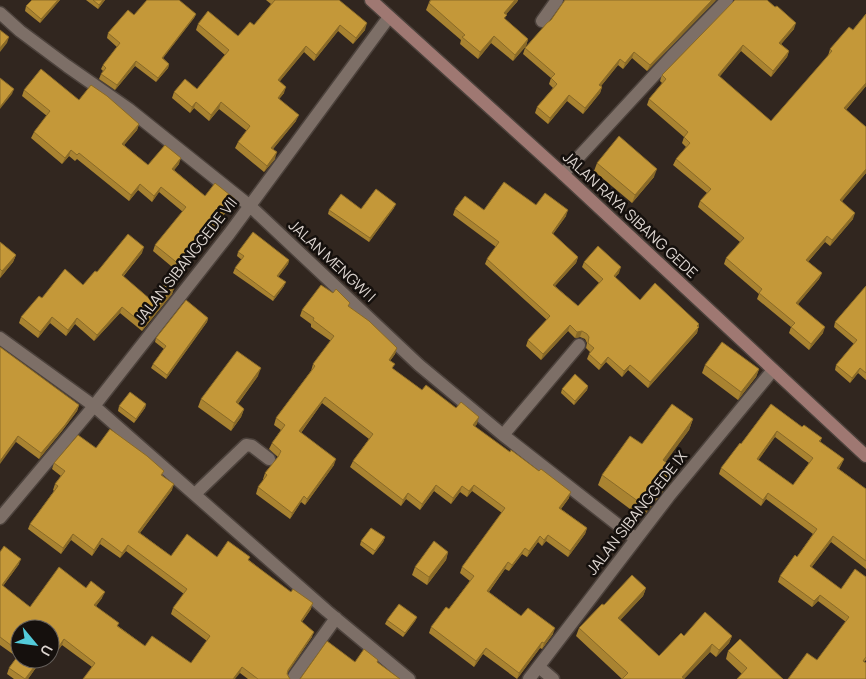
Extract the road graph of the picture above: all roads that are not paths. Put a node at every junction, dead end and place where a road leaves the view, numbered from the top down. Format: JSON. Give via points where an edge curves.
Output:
{"nodes":[{"id":1,"x":371,"y":0,"type":"edge"},
{"id":2,"x":558,"y":0,"type":"edge"},
{"id":3,"x":727,"y":0,"type":"edge"},
{"id":4,"x":0,"y":13,"type":"edge"},
{"id":5,"x":389,"y":17,"type":"junction"},
{"id":6,"x":542,"y":21,"type":"dead end"},
{"id":7,"x":563,"y":174,"type":"junction"},
{"id":8,"x":250,"y":206,"type":"junction"},
{"id":9,"x":0,"y":338,"type":"edge"},
{"id":10,"x":579,"y":345,"type":"dead end"},
{"id":11,"x":773,"y":370,"type":"junction"},
{"id":12,"x":94,"y":406,"type":"junction"},
{"id":13,"x":503,"y":435,"type":"junction"},
{"id":14,"x":866,"y":456,"type":"edge"},
{"id":15,"x":269,"y":459,"type":"dead end"},
{"id":16,"x":195,"y":494,"type":"junction"},
{"id":17,"x":0,"y":518,"type":"edge"},
{"id":18,"x":636,"y":539,"type":"junction"},
{"id":19,"x":336,"y":618,"type":"junction"},
{"id":20,"x":539,"y":666,"type":"junction"},
{"id":21,"x":293,"y":679,"type":"edge"},
{"id":22,"x":409,"y":679,"type":"edge"},
{"id":23,"x":529,"y":679,"type":"edge"},
{"id":24,"x":554,"y":679,"type":"edge"}],
"edges":[{"from":1,"to":5,"type":"main road","name":"JALAN RAYA SIBANG GEDE"},
{"from":2,"to":6,"type":"street"},
{"from":3,"to":7,"type":"street"},
{"from":4,"to":8,"type":"street","name":"JALAN MENGWI I","via":[[36,43],[130,110]]},
{"from":5,"to":7,"type":"main road","name":"JALAN RAYA SIBANG GEDE"},
{"from":5,"to":8,"type":"street","name":"JALAN SIBANGGEDE VII"},
{"from":7,"to":11,"type":"main road","name":"JALAN RAYA SIBANG GEDE"},
{"from":8,"to":12,"type":"street","name":"JALAN SIBANGGEDE VII"},
{"from":8,"to":13,"type":"street","name":"JALAN MENGWI I","via":[[419,365]]},
{"from":9,"to":12,"type":"street"},
{"from":10,"to":13,"type":"street"},
{"from":11,"to":14,"type":"main road","name":"JALAN RAYA SIBANG GEDE"},
{"from":11,"to":18,"type":"street","name":"JALAN SIBANGGEDE IX"},
{"from":12,"to":16,"type":"street"},
{"from":12,"to":17,"type":"street","name":"JALAN SIBANGGEDE VII"},
{"from":13,"to":18,"type":"street","name":"JALAN MENGWI I"},
{"from":15,"to":16,"type":"street","via":[[246,445]]},
{"from":16,"to":19,"type":"street"},
{"from":18,"to":20,"type":"street","name":"JALAN SIBANGGEDE IX"},
{"from":19,"to":21,"type":"street"},
{"from":19,"to":22,"type":"street"},
{"from":20,"to":23,"type":"street","name":"JALAN SIBANGGEDE IX"},
{"from":20,"to":24,"type":"street"}]}
